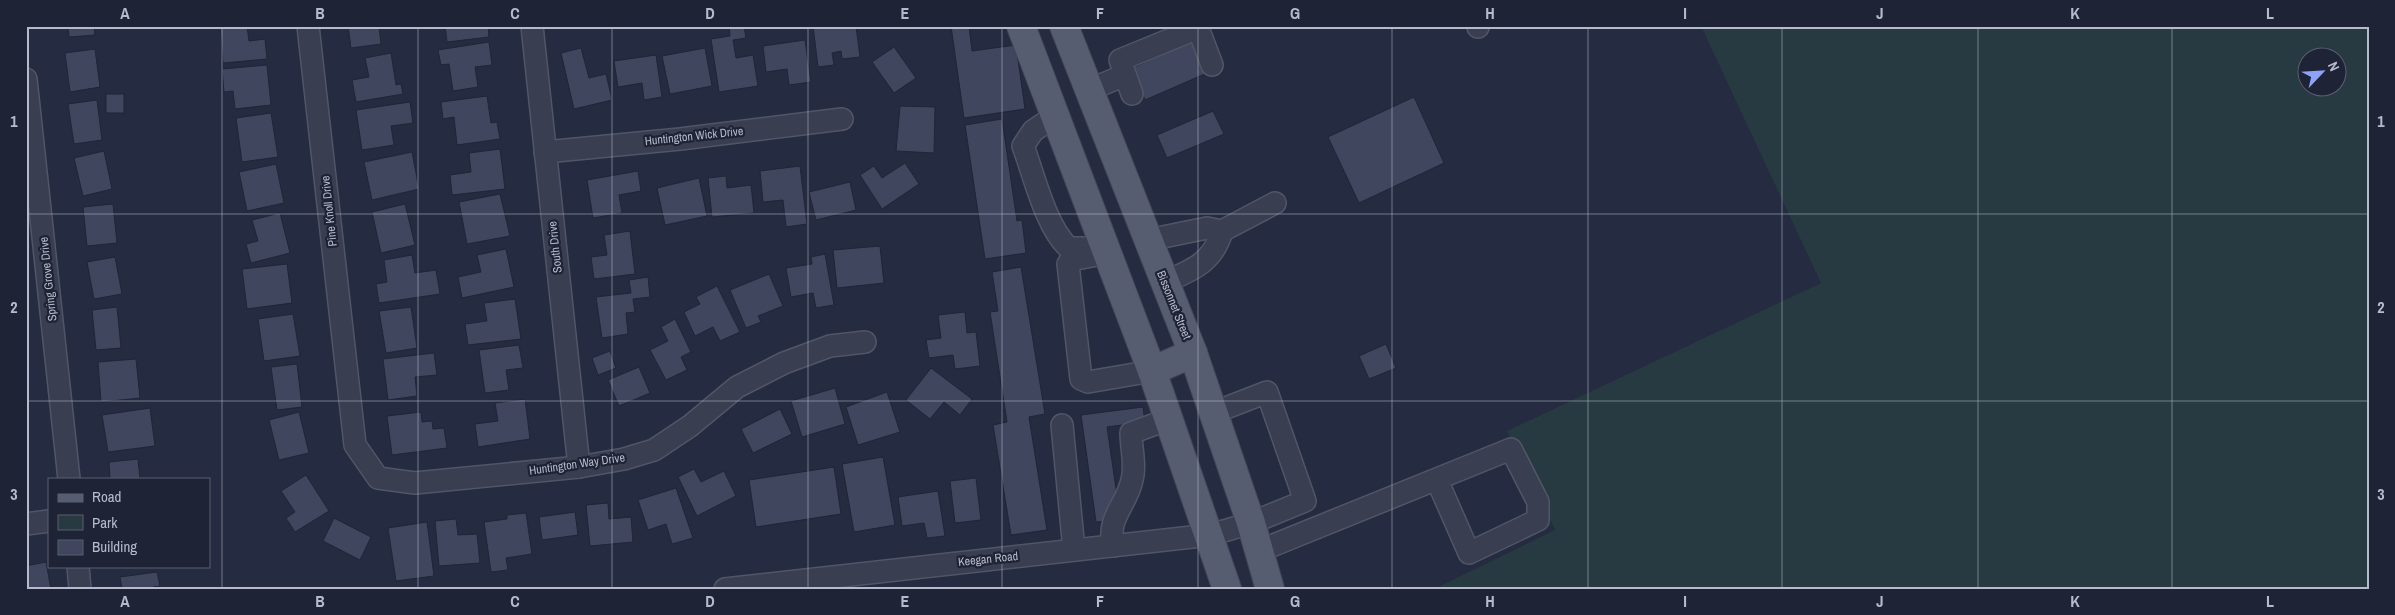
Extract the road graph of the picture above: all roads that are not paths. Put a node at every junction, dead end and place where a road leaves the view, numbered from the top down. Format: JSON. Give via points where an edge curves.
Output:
{"nodes":[{"id":1,"x":308,"y":26,"type":"edge"},
{"id":2,"x":532,"y":26,"type":"edge"},
{"id":3,"x":1021,"y":26,"type":"edge"},
{"id":4,"x":1064,"y":26,"type":"edge"},
{"id":5,"x":1212,"y":65,"type":"dead end"},
{"id":6,"x":26,"y":79,"type":"edge"},
{"id":7,"x":1089,"y":90,"type":"junction"},
{"id":8,"x":1055,"y":116,"type":"junction"},
{"id":9,"x":842,"y":119,"type":"dead end"},
{"id":10,"x":545,"y":152,"type":"junction"},
{"id":11,"x":1116,"y":159,"type":"junction"},
{"id":12,"x":1077,"y":175,"type":"junction"},
{"id":13,"x":1275,"y":203,"type":"dead end"},
{"id":14,"x":1222,"y":231,"type":"junction"},
{"id":15,"x":1148,"y":240,"type":"junction"},
{"id":16,"x":1105,"y":247,"type":"junction"},
{"id":17,"x":1165,"y":282,"type":"junction"},
{"id":18,"x":865,"y":342,"type":"dead end"},
{"id":19,"x":1193,"y":353,"type":"junction"},
{"id":20,"x":1152,"y":371,"type":"junction"},
{"id":21,"x":350,"y":396,"type":"joint"},
{"id":22,"x":1213,"y":412,"type":"junction"},
{"id":23,"x":1169,"y":419,"type":"junction"},
{"id":24,"x":1062,"y":425,"type":"dead end"},
{"id":25,"x":578,"y":467,"type":"junction"},
{"id":26,"x":70,"y":478,"type":"edge"},
{"id":27,"x":1437,"y":480,"type":"junction"},
{"id":28,"x":48,"y":521,"type":"edge"},
{"id":29,"x":1251,"y":523,"type":"junction"},
{"id":30,"x":26,"y":524,"type":"edge"},
{"id":31,"x":1210,"y":535,"type":"junction"},
{"id":32,"x":1113,"y":546,"type":"junction"},
{"id":33,"x":1074,"y":550,"type":"junction"},
{"id":34,"x":1259,"y":551,"type":"junction"},
{"id":35,"x":78,"y":568,"type":"edge"},
{"id":36,"x":731,"y":588,"type":"edge"},
{"id":37,"x":80,"y":589,"type":"edge"},
{"id":38,"x":1228,"y":589,"type":"edge"},
{"id":39,"x":1270,"y":589,"type":"edge"}],
"edges":[{"from":1,"to":21,"type":"street","name":"Pine Knoll Drive"},
{"from":2,"to":10,"type":"street","name":"South Drive"},
{"from":3,"to":8,"type":"main road"},
{"from":4,"to":7,"type":"main road","name":"Bissonnet Street"},
{"from":5,"to":7,"type":"street","via":[[1198,28],[1120,60],[1128,85]]},
{"from":6,"to":26,"type":"street","name":"Spring Grove Drive"},
{"from":7,"to":11,"type":"main road","name":"Bissonnet Street"},
{"from":8,"to":12,"type":"main road"},
{"from":8,"to":16,"type":"street","via":[[1033,131],[1023,146],[1049,216],[1062,242],[1069,248]]},
{"from":9,"to":10,"type":"street","name":"Huntington Wick Drive"},
{"from":10,"to":25,"type":"street","name":"South Drive"},
{"from":11,"to":12,"type":"main road"},
{"from":11,"to":15,"type":"main road","name":"Bissonnet Street"},
{"from":12,"to":16,"type":"main road"},
{"from":13,"to":14,"type":"street"},
{"from":14,"to":15,"type":"street","via":[[1207,228]]},
{"from":14,"to":17,"type":"street","via":[[1216,249],[1191,271]]},
{"from":15,"to":17,"type":"main road","name":"Bissonnet Street"},
{"from":16,"to":20,"type":"main road"},
{"from":16,"to":20,"type":"street","via":[[1068,264],[1081,379],[1088,382]]},
{"from":17,"to":19,"type":"main road","name":"Bissonnet Street"},
{"from":18,"to":25,"type":"street","name":"Huntington Way Drive","via":[[830,346],[776,366],[737,387],[690,426],[654,450]]},
{"from":19,"to":20,"type":"main road"},
{"from":19,"to":22,"type":"main road","name":"Bissonnet Street"},
{"from":20,"to":23,"type":"main road"},
{"from":21,"to":25,"type":"street","name":"Huntington Way Drive","via":[[355,445],[378,478],[414,483]]},
{"from":22,"to":29,"type":"main road","name":"Bissonnet Street"},
{"from":22,"to":29,"type":"street","name":"Keegan Road","via":[[1267,392],[1306,501]]},
{"from":23,"to":31,"type":"main road"},
{"from":23,"to":32,"type":"street","via":[[1131,433],[1133,478],[1119,513],[1112,521]]},
{"from":24,"to":33,"type":"street"},
{"from":27,"to":27,"type":"street","via":[[1470,553],[1538,520],[1538,502],[1511,449]]},
{"from":27,"to":34,"type":"street"},
{"from":28,"to":30,"type":"street"},
{"from":29,"to":31,"type":"street","name":"Keegan Road"},
{"from":29,"to":34,"type":"main road","name":"Bissonnet Street"},
{"from":31,"to":32,"type":"street","name":"Keegan Road"},
{"from":31,"to":38,"type":"main road"},
{"from":32,"to":33,"type":"street","name":"Keegan Road"},
{"from":33,"to":36,"type":"street","name":"Keegan Road"},
{"from":34,"to":39,"type":"main road","name":"Bissonnet Street"},
{"from":35,"to":37,"type":"street"}]}
